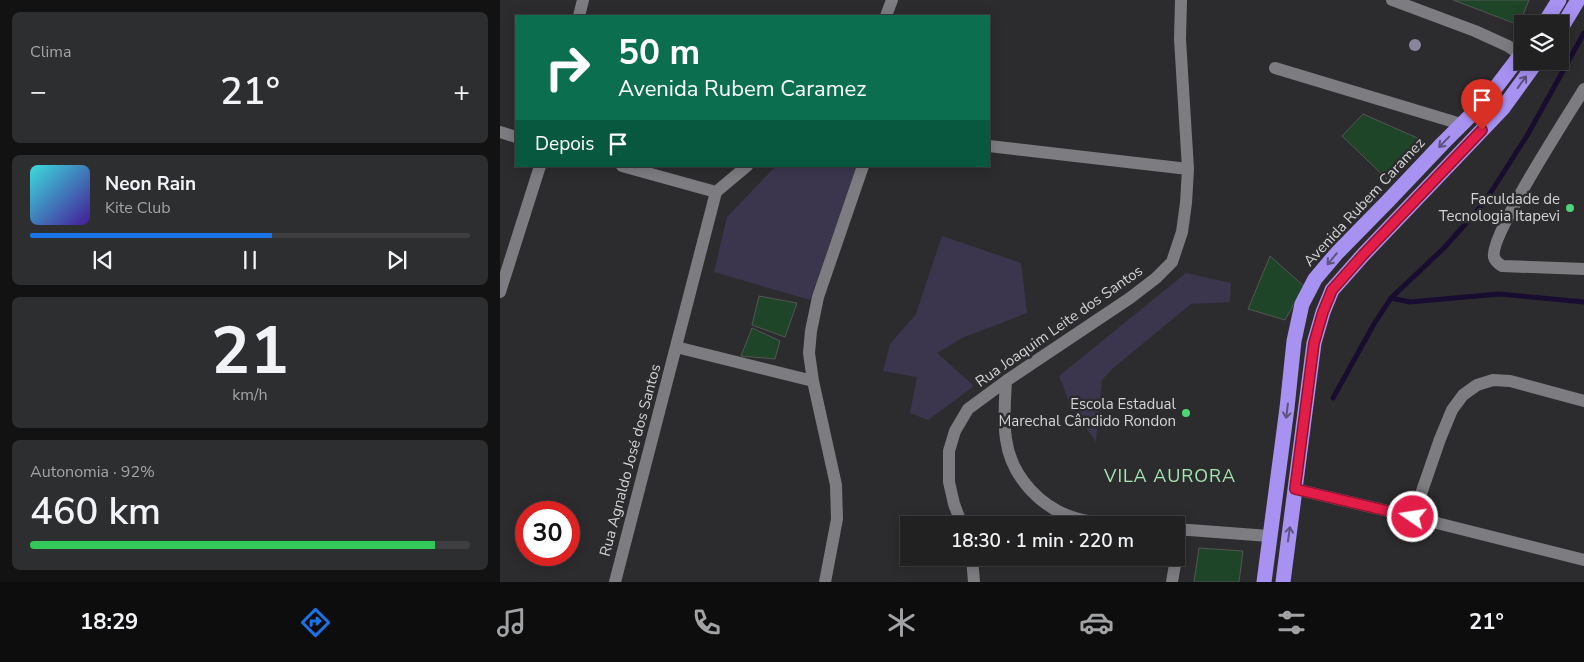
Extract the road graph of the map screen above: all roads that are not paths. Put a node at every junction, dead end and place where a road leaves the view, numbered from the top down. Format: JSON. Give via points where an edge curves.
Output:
{"nodes":[{"id":1,"x":583,"y":0,"type":"edge"},
{"id":2,"x":892,"y":0,"type":"edge"},
{"id":3,"x":1181,"y":0,"type":"edge"},
{"id":4,"x":1392,"y":0,"type":"edge"},
{"id":5,"x":1559,"y":0,"type":"edge"},
{"id":6,"x":1578,"y":0,"type":"edge"},
{"id":7,"x":579,"y":15,"type":"edge"},
{"id":8,"x":886,"y":15,"type":"edge"},
{"id":9,"x":1550,"y":15,"type":"edge"},
{"id":10,"x":1569,"y":15,"type":"edge"},
{"id":11,"x":1514,"y":49,"type":"edge"},
{"id":12,"x":1514,"y":64,"type":"edge"},
{"id":13,"x":1275,"y":68,"type":"dead end"},
{"id":14,"x":1530,"y":70,"type":"edge"},
{"id":15,"x":1584,"y":89,"type":"edge"},
{"id":16,"x":1462,"y":124,"type":"junction"},
{"id":17,"x":500,"y":132,"type":"edge"},
{"id":18,"x":515,"y":137,"type":"edge"},
{"id":19,"x":990,"y":146,"type":"edge"},
{"id":20,"x":540,"y":167,"type":"edge"},
{"id":21,"x":626,"y":167,"type":"edge"},
{"id":22,"x":746,"y":167,"type":"edge"},
{"id":23,"x":864,"y":167,"type":"edge"},
{"id":24,"x":1188,"y":169,"type":"junction"},
{"id":25,"x":716,"y":192,"type":"junction"},
{"id":26,"x":1584,"y":269,"type":"edge"},
{"id":27,"x":500,"y":292,"type":"edge"},
{"id":28,"x":676,"y":347,"type":"junction"},
{"id":29,"x":813,"y":381,"type":"junction"},
{"id":30,"x":1006,"y":381,"type":"junction"},
{"id":31,"x":1584,"y":401,"type":"edge"},
{"id":32,"x":1295,"y":489,"type":"junction"},
{"id":33,"x":959,"y":516,"type":"edge"},
{"id":34,"x":1069,"y":516,"type":"edge"},
{"id":35,"x":1413,"y":517,"type":"junction"},
{"id":36,"x":1185,"y":529,"type":"edge"},
{"id":37,"x":1269,"y":536,"type":"junction"},
{"id":38,"x":1584,"y":560,"type":"edge"},
{"id":39,"x":973,"y":566,"type":"edge"},
{"id":40,"x":1174,"y":566,"type":"edge"},
{"id":41,"x":615,"y":582,"type":"edge"},
{"id":42,"x":825,"y":582,"type":"edge"},
{"id":43,"x":974,"y":582,"type":"edge"},
{"id":44,"x":1172,"y":582,"type":"edge"},
{"id":45,"x":1264,"y":582,"type":"edge"},
{"id":46,"x":1283,"y":582,"type":"edge"}],
"edges":[{"from":1,"to":7,"type":"street"},
{"from":2,"to":8,"type":"street"},
{"from":3,"to":24,"type":"street","name":"Rua Joaquim Leite dos Santos","via":[[1180,39]]},
{"from":4,"to":11,"type":"street"},
{"from":5,"to":9,"type":"highway"},
{"from":6,"to":10,"type":"highway"},
{"from":12,"to":16,"type":"highway","name":"Avenida Rubem Caramez"},
{"from":13,"to":16,"type":"street"},
{"from":32,"to":14,"type":"highway","one_way":true,"via":[[1314,343],[1332,290],[1503,108]]},
{"from":15,"to":26,"type":"street","via":[[1509,213],[1494,256],[1502,266]]},
{"from":16,"to":37,"type":"highway","name":"Avenida Rubem Caramez","one_way":true,"via":[[1337,253],[1315,279],[1302,304],[1294,341],[1288,408]]},
{"from":17,"to":18,"type":"street"},
{"from":19,"to":24,"type":"street"},
{"from":20,"to":27,"type":"street"},
{"from":21,"to":25,"type":"street"},
{"from":22,"to":25,"type":"street"},
{"from":23,"to":29,"type":"street","via":[[818,297],[809,353]]},
{"from":24,"to":30,"type":"street","name":"Rua Joaquim Leite dos Santos","via":[[1182,232],[1172,262],[1130,298]]},
{"from":25,"to":28,"type":"street","name":"Rua Agnaldo José dos Santos"},
{"from":28,"to":29,"type":"street"},
{"from":28,"to":41,"type":"street","name":"Rua Agnaldo José dos Santos"},
{"from":29,"to":42,"type":"street","via":[[836,485],[837,519]]},
{"from":30,"to":33,"type":"street","name":"Rua Joaquim Leite dos Santos","via":[[968,410],[955,431],[949,451],[950,482]]},
{"from":30,"to":34,"type":"street","via":[[1006,441],[1015,467],[1033,494],[1053,510]]},
{"from":31,"to":35,"type":"street","via":[[1510,381],[1493,380],[1463,394],[1452,410],[1440,439]]},
{"from":32,"to":35,"type":"street"},
{"from":46,"to":32,"type":"highway","one_way":true},
{"from":35,"to":38,"type":"street"},
{"from":36,"to":37,"type":"street"},
{"from":37,"to":45,"type":"highway","name":"Avenida Rubem Caramez"},
{"from":39,"to":43,"type":"street"},
{"from":40,"to":44,"type":"street"}]}
